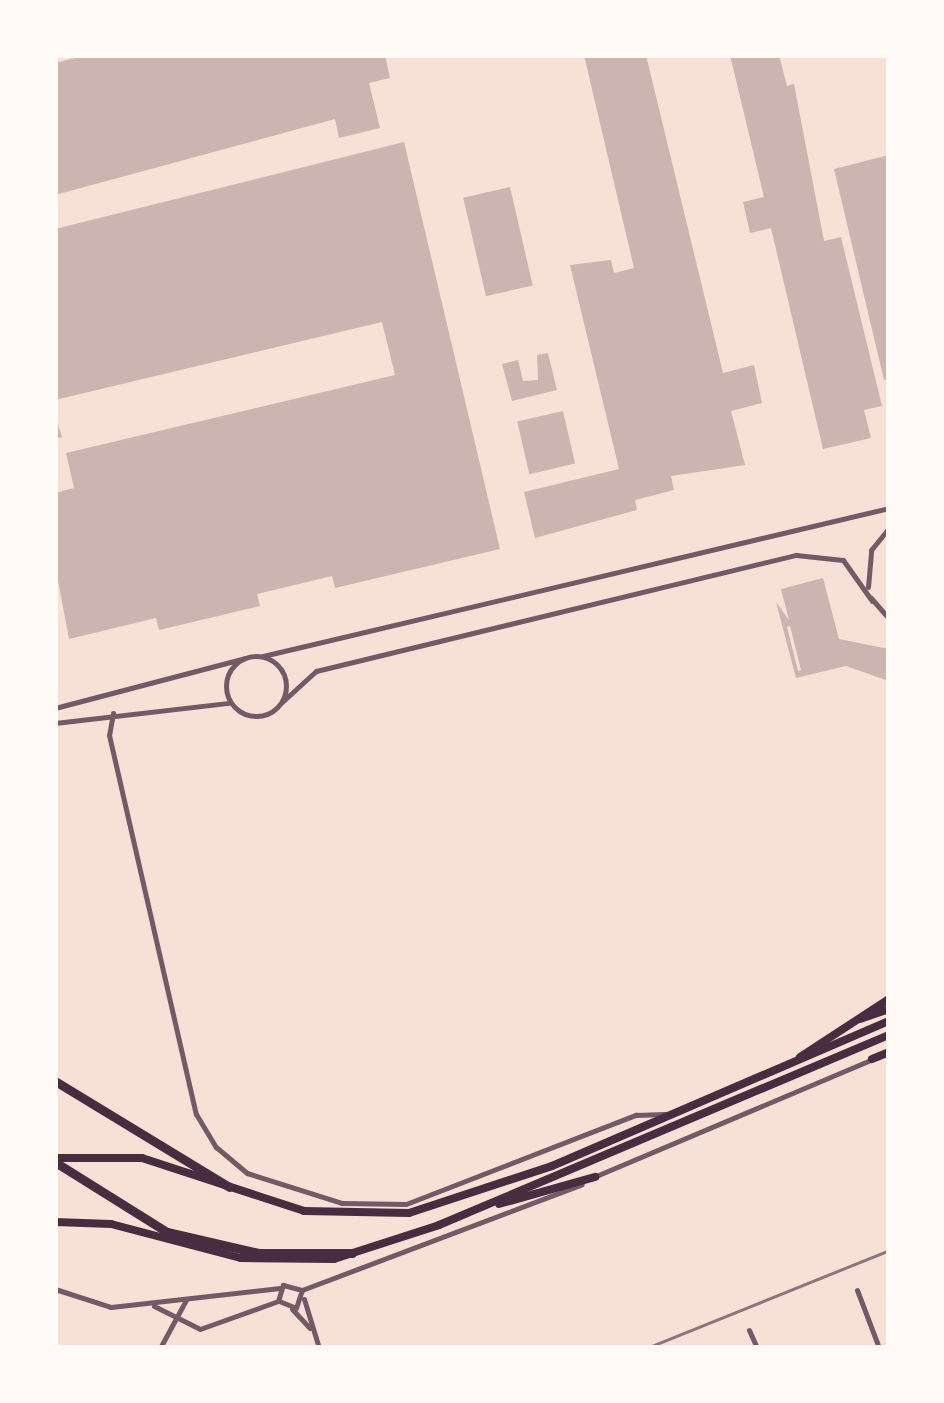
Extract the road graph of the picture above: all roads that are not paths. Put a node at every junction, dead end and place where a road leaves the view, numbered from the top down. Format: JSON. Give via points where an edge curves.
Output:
{"nodes":[{"id":1,"x":889,"y":508,"type":"edge"},
{"id":2,"x":889,"y":528,"type":"edge"},
{"id":3,"x":872,"y":601,"type":"junction"},
{"id":4,"x":889,"y":619,"type":"edge"},
{"id":5,"x":263,"y":656,"type":"junction"},
{"id":6,"x":245,"y":658,"type":"junction"},
{"id":7,"x":282,"y":702,"type":"junction"},
{"id":8,"x":55,"y":708,"type":"edge"},
{"id":9,"x":238,"y":710,"type":"junction"},
{"id":10,"x":113,"y":713,"type":"junction"},
{"id":11,"x":55,"y":723,"type":"edge"},
{"id":12,"x":889,"y":999,"type":"edge"},
{"id":13,"x":889,"y":1009,"type":"edge"},
{"id":14,"x":889,"y":1021,"type":"edge"},
{"id":15,"x":842,"y":1025,"type":"junction"},
{"id":16,"x":889,"y":1036,"type":"edge"},
{"id":17,"x":889,"y":1054,"type":"edge"},
{"id":18,"x":796,"y":1060,"type":"junction"},
{"id":19,"x":872,"y":1060,"type":"joint"},
{"id":20,"x":55,"y":1082,"type":"edge"},
{"id":21,"x":674,"y":1114,"type":"junction"},
{"id":22,"x":55,"y":1160,"type":"edge"},
{"id":23,"x":595,"y":1177,"type":"junction"},
{"id":24,"x":228,"y":1187,"type":"junction"},
{"id":25,"x":471,"y":1212,"type":"junction"},
{"id":26,"x":55,"y":1225,"type":"edge"},
{"id":27,"x":352,"y":1253,"type":"junction"},
{"id":28,"x":55,"y":1288,"type":"edge"},
{"id":29,"x":280,"y":1288,"type":"junction"},
{"id":30,"x":302,"y":1290,"type":"junction"},
{"id":31,"x":857,"y":1290,"type":"dead end"},
{"id":32,"x":188,"y":1298,"type":"junction"},
{"id":33,"x":304,"y":1299,"type":"junction"},
{"id":34,"x":278,"y":1300,"type":"junction"},
{"id":35,"x":146,"y":1305,"type":"junction"},
{"id":36,"x":292,"y":1309,"type":"junction"},
{"id":37,"x":178,"y":1316,"type":"junction"},
{"id":38,"x":749,"y":1330,"type":"dead end"},
{"id":39,"x":312,"y":1331,"type":"junction"},
{"id":40,"x":160,"y":1348,"type":"edge"},
{"id":41,"x":319,"y":1348,"type":"edge"},
{"id":42,"x":757,"y":1348,"type":"edge"},
{"id":43,"x":879,"y":1348,"type":"edge"}],
"edges":[{"from":1,"to":5,"type":"street"},
{"from":2,"to":3,"type":"street","via":[[866,566]]},
{"from":3,"to":4,"type":"street"},
{"from":3,"to":7,"type":"street","via":[[843,560],[796,556],[316,670]]},
{"from":5,"to":6,"type":"street"},
{"from":5,"to":7,"type":"street","via":[[284,674]]},
{"from":6,"to":8,"type":"street"},
{"from":6,"to":9,"type":"street","via":[[226,682]]},
{"from":7,"to":9,"type":"street","via":[[256,716]]},
{"from":9,"to":10,"type":"street","via":[[218,699]]},
{"from":10,"to":11,"type":"street"},
{"from":10,"to":21,"type":"street","via":[[113,754],[196,1114],[216,1147],[247,1172],[342,1203],[406,1204],[636,1115]]},
{"from":12,"to":15,"type":"highway"},
{"from":13,"to":15,"type":"highway"},
{"from":14,"to":18,"type":"highway"},
{"from":15,"to":18,"type":"highway"},
{"from":16,"to":25,"type":"highway"},
{"from":17,"to":19,"type":"highway"},
{"from":18,"to":21,"type":"highway"},
{"from":19,"to":23,"type":"street"},
{"from":20,"to":24,"type":"highway"},
{"from":21,"to":24,"type":"highway","via":[[410,1213],[304,1211]]},
{"from":22,"to":24,"type":"highway","via":[[142,1158]]},
{"from":22,"to":27,"type":"highway","via":[[168,1232],[259,1253]]},
{"from":23,"to":25,"type":"highway"},
{"from":23,"to":30,"type":"street"},
{"from":25,"to":27,"type":"highway"},
{"from":26,"to":27,"type":"highway","via":[[75,1220],[259,1260]]},
{"from":28,"to":35,"type":"street","via":[[93,1305]]},
{"from":29,"to":30,"type":"street"},
{"from":29,"to":32,"type":"street"},
{"from":29,"to":34,"type":"street"},
{"from":30,"to":33,"type":"street"},
{"from":31,"to":43,"type":"street"},
{"from":32,"to":35,"type":"street"},
{"from":32,"to":37,"type":"street"},
{"from":33,"to":36,"type":"street"},
{"from":33,"to":39,"type":"street"},
{"from":34,"to":36,"type":"street"},
{"from":34,"to":37,"type":"street","via":[[200,1329]]},
{"from":35,"to":37,"type":"street"},
{"from":36,"to":39,"type":"street"},
{"from":37,"to":40,"type":"street"},
{"from":38,"to":42,"type":"street"},
{"from":39,"to":41,"type":"street"}]}
